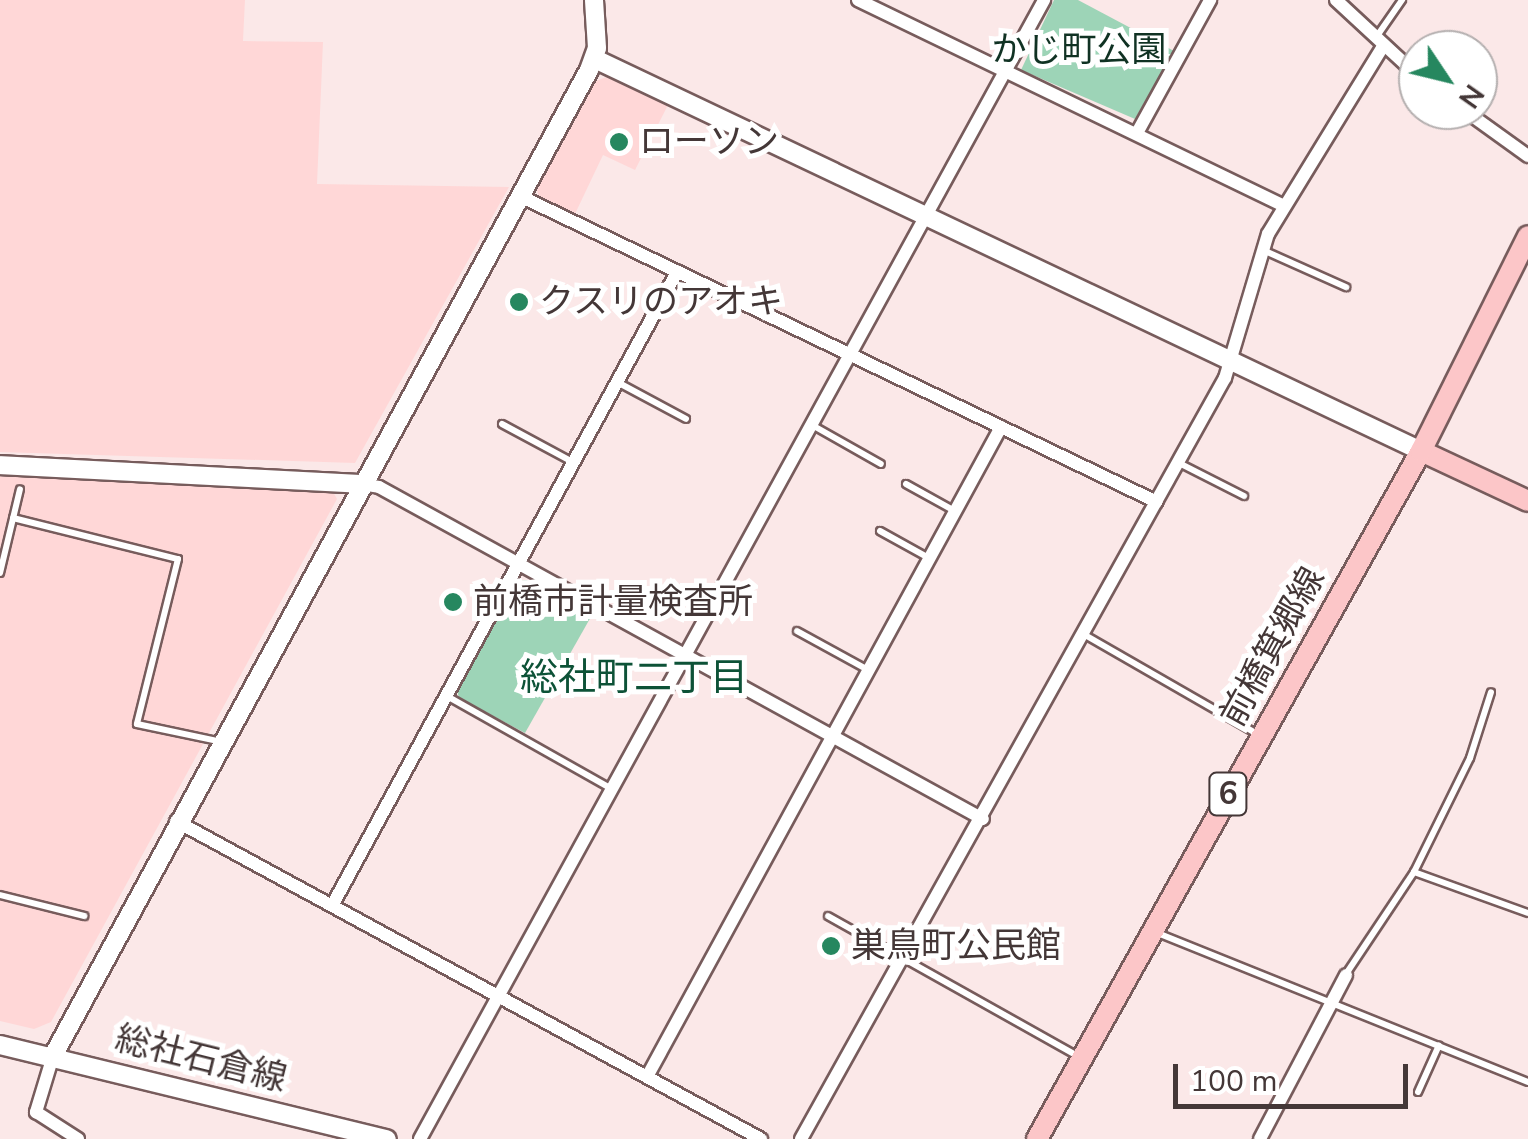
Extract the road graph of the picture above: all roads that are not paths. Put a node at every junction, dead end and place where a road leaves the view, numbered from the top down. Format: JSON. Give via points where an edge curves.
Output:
{"nodes":[{"id":1,"x":594,"y":0,"type":"edge"},
{"id":2,"x":858,"y":0,"type":"edge"},
{"id":3,"x":1044,"y":0,"type":"edge"},
{"id":4,"x":1210,"y":0,"type":"edge"},
{"id":5,"x":1336,"y":0,"type":"edge"},
{"id":6,"x":1402,"y":0,"type":"edge"},
{"id":7,"x":1378,"y":44,"type":"junction"},
{"id":8,"x":594,"y":59,"type":"junction"},
{"id":9,"x":1398,"y":60,"type":"edge"},
{"id":10,"x":1005,"y":71,"type":"junction"},
{"id":11,"x":1492,"y":130,"type":"edge"},
{"id":12,"x":1137,"y":133,"type":"junction"},
{"id":13,"x":1528,"y":156,"type":"edge"},
{"id":14,"x":522,"y":196,"type":"junction"},
{"id":15,"x":1283,"y":204,"type":"junction"},
{"id":16,"x":927,"y":212,"type":"junction"},
{"id":17,"x":1528,"y":236,"type":"edge"},
{"id":18,"x":1262,"y":250,"type":"junction"},
{"id":19,"x":677,"y":272,"type":"junction"},
{"id":20,"x":1346,"y":287,"type":"dead end"},
{"id":21,"x":850,"y":356,"type":"junction"},
{"id":22,"x":1231,"y":360,"type":"junction"},
{"id":23,"x":618,"y":382,"type":"junction"},
{"id":24,"x":686,"y":418,"type":"dead end"},
{"id":25,"x":502,"y":424,"type":"dead end"},
{"id":26,"x":812,"y":425,"type":"junction"},
{"id":27,"x":1002,"y":427,"type":"junction"},
{"id":28,"x":1421,"y":451,"type":"junction"},
{"id":29,"x":574,"y":462,"type":"junction"},
{"id":30,"x":1179,"y":463,"type":"junction"},
{"id":31,"x":880,"y":464,"type":"dead end"},
{"id":32,"x":0,"y":465,"type":"edge"},
{"id":33,"x":361,"y":484,"type":"junction"},
{"id":34,"x":906,"y":484,"type":"dead end"},
{"id":35,"x":20,"y":489,"type":"dead end"},
{"id":36,"x":1244,"y":496,"type":"dead end"},
{"id":37,"x":1528,"y":501,"type":"edge"},
{"id":38,"x":1157,"y":502,"type":"junction"},
{"id":39,"x":956,"y":512,"type":"junction"},
{"id":40,"x":14,"y":518,"type":"junction"},
{"id":41,"x":880,"y":530,"type":"dead end"},
{"id":42,"x":930,"y":559,"type":"junction"},
{"id":43,"x":519,"y":563,"type":"junction"},
{"id":44,"x":0,"y":573,"type":"edge"},
{"id":45,"x":797,"y":631,"type":"dead end"},
{"id":46,"x":1085,"y":634,"type":"junction"},
{"id":47,"x":686,"y":657,"type":"junction"},
{"id":48,"x":870,"y":671,"type":"junction"},
{"id":49,"x":1491,"y":692,"type":"dead end"},
{"id":50,"x":446,"y":696,"type":"junction"},
{"id":51,"x":833,"y":736,"type":"junction"},
{"id":52,"x":1260,"y":736,"type":"junction"},
{"id":53,"x":219,"y":741,"type":"junction"},
{"id":54,"x":612,"y":789,"type":"junction"},
{"id":55,"x":983,"y":820,"type":"junction"},
{"id":56,"x":176,"y":821,"type":"junction"},
{"id":57,"x":1414,"y":872,"type":"junction"},
{"id":58,"x":0,"y":895,"type":"edge"},
{"id":59,"x":332,"y":904,"type":"junction"},
{"id":60,"x":1528,"y":913,"type":"edge"},
{"id":61,"x":84,"y":916,"type":"dead end"},
{"id":62,"x":828,"y":916,"type":"dead end"},
{"id":63,"x":1154,"y":931,"type":"junction"},
{"id":64,"x":904,"y":958,"type":"junction"},
{"id":65,"x":1346,"y":975,"type":"joint"},
{"id":66,"x":499,"y":996,"type":"junction"},
{"id":67,"x":1334,"y":1002,"type":"junction"},
{"id":68,"x":0,"y":1045,"type":"edge"},
{"id":69,"x":1439,"y":1045,"type":"junction"},
{"id":70,"x":52,"y":1056,"type":"junction"},
{"id":71,"x":1082,"y":1059,"type":"junction"},
{"id":72,"x":648,"y":1075,"type":"junction"},
{"id":73,"x":1528,"y":1082,"type":"edge"},
{"id":74,"x":1418,"y":1092,"type":"dead end"},
{"id":75,"x":78,"y":1139,"type":"edge"},
{"id":76,"x":386,"y":1139,"type":"edge"},
{"id":77,"x":420,"y":1139,"type":"edge"},
{"id":78,"x":760,"y":1139,"type":"edge"},
{"id":79,"x":801,"y":1139,"type":"edge"},
{"id":80,"x":1038,"y":1139,"type":"edge"},
{"id":81,"x":1260,"y":1139,"type":"edge"}],
"edges":[{"from":1,"to":8,"type":"street"},
{"from":2,"to":10,"type":"street"},
{"from":3,"to":10,"type":"street"},
{"from":4,"to":12,"type":"street"},
{"from":5,"to":7,"type":"street"},
{"from":6,"to":7,"type":"lane"},
{"from":7,"to":9,"type":"street"},
{"from":7,"to":15,"type":"street"},
{"from":8,"to":14,"type":"street"},
{"from":8,"to":16,"type":"street"},
{"from":10,"to":12,"type":"street"},
{"from":10,"to":16,"type":"street"},
{"from":11,"to":13,"type":"street"},
{"from":12,"to":15,"type":"street"},
{"from":14,"to":19,"type":"street"},
{"from":14,"to":33,"type":"street"},
{"from":15,"to":18,"type":"street"},
{"from":16,"to":21,"type":"street"},
{"from":16,"to":22,"type":"street"},
{"from":17,"to":28,"type":"main road","name":"前橋箕郷線","number":"6"},
{"from":18,"to":20,"type":"lane"},
{"from":18,"to":22,"type":"street"},
{"from":19,"to":21,"type":"street"},
{"from":19,"to":23,"type":"street"},
{"from":21,"to":26,"type":"street"},
{"from":21,"to":27,"type":"street"},
{"from":22,"to":28,"type":"street"},
{"from":22,"to":30,"type":"street"},
{"from":23,"to":24,"type":"lane"},
{"from":23,"to":29,"type":"street"},
{"from":25,"to":29,"type":"lane"},
{"from":26,"to":31,"type":"lane"},
{"from":26,"to":47,"type":"street"},
{"from":27,"to":38,"type":"street"},
{"from":27,"to":39,"type":"street"},
{"from":28,"to":37,"type":"main road"},
{"from":28,"to":52,"type":"main road","name":"前橋箕郷線","number":"6"},
{"from":29,"to":43,"type":"street"},
{"from":30,"to":36,"type":"lane"},
{"from":30,"to":38,"type":"street"},
{"from":32,"to":33,"type":"street"},
{"from":33,"to":43,"type":"street","via":[[379,487]]},
{"from":33,"to":53,"type":"street"},
{"from":34,"to":39,"type":"lane"},
{"from":35,"to":40,"type":"lane"},
{"from":38,"to":46,"type":"street"},
{"from":39,"to":42,"type":"street"},
{"from":40,"to":44,"type":"lane"},
{"from":40,"to":53,"type":"lane","via":[[178,559],[137,724],[207,744]]},
{"from":41,"to":42,"type":"lane"},
{"from":42,"to":48,"type":"street"},
{"from":43,"to":47,"type":"street"},
{"from":43,"to":50,"type":"street"},
{"from":45,"to":48,"type":"lane"},
{"from":46,"to":52,"type":"lane"},
{"from":46,"to":55,"type":"street"},
{"from":47,"to":51,"type":"street"},
{"from":47,"to":54,"type":"street"},
{"from":48,"to":51,"type":"street"},
{"from":49,"to":57,"type":"lane","via":[[1470,758]]},
{"from":50,"to":54,"type":"lane"},
{"from":50,"to":59,"type":"street"},
{"from":51,"to":55,"type":"street"},
{"from":51,"to":72,"type":"street"},
{"from":52,"to":63,"type":"main road","name":"前橋箕郷線","number":"6"},
{"from":53,"to":56,"type":"street"},
{"from":54,"to":66,"type":"street"},
{"from":55,"to":64,"type":"street"},
{"from":56,"to":59,"type":"street"},
{"from":56,"to":70,"type":"street"},
{"from":57,"to":60,"type":"lane"},
{"from":57,"to":65,"type":"lane"},
{"from":58,"to":61,"type":"lane"},
{"from":59,"to":66,"type":"street"},
{"from":62,"to":64,"type":"lane"},
{"from":63,"to":67,"type":"lane"},
{"from":63,"to":71,"type":"main road","name":"前橋箕郷線","number":"6"},
{"from":64,"to":71,"type":"lane"},
{"from":64,"to":79,"type":"street"},
{"from":65,"to":67,"type":"street"},
{"from":66,"to":72,"type":"street"},
{"from":66,"to":77,"type":"street"},
{"from":67,"to":69,"type":"lane"},
{"from":67,"to":81,"type":"street"},
{"from":68,"to":70,"type":"street","name":"総社石倉線"},
{"from":69,"to":73,"type":"lane"},
{"from":69,"to":74,"type":"lane"},
{"from":70,"to":75,"type":"street","via":[[36,1112]]},
{"from":70,"to":76,"type":"street","name":"総社石倉線"},
{"from":71,"to":80,"type":"main road","name":"前橋箕郷線","number":"6"},
{"from":72,"to":78,"type":"street"}]}
